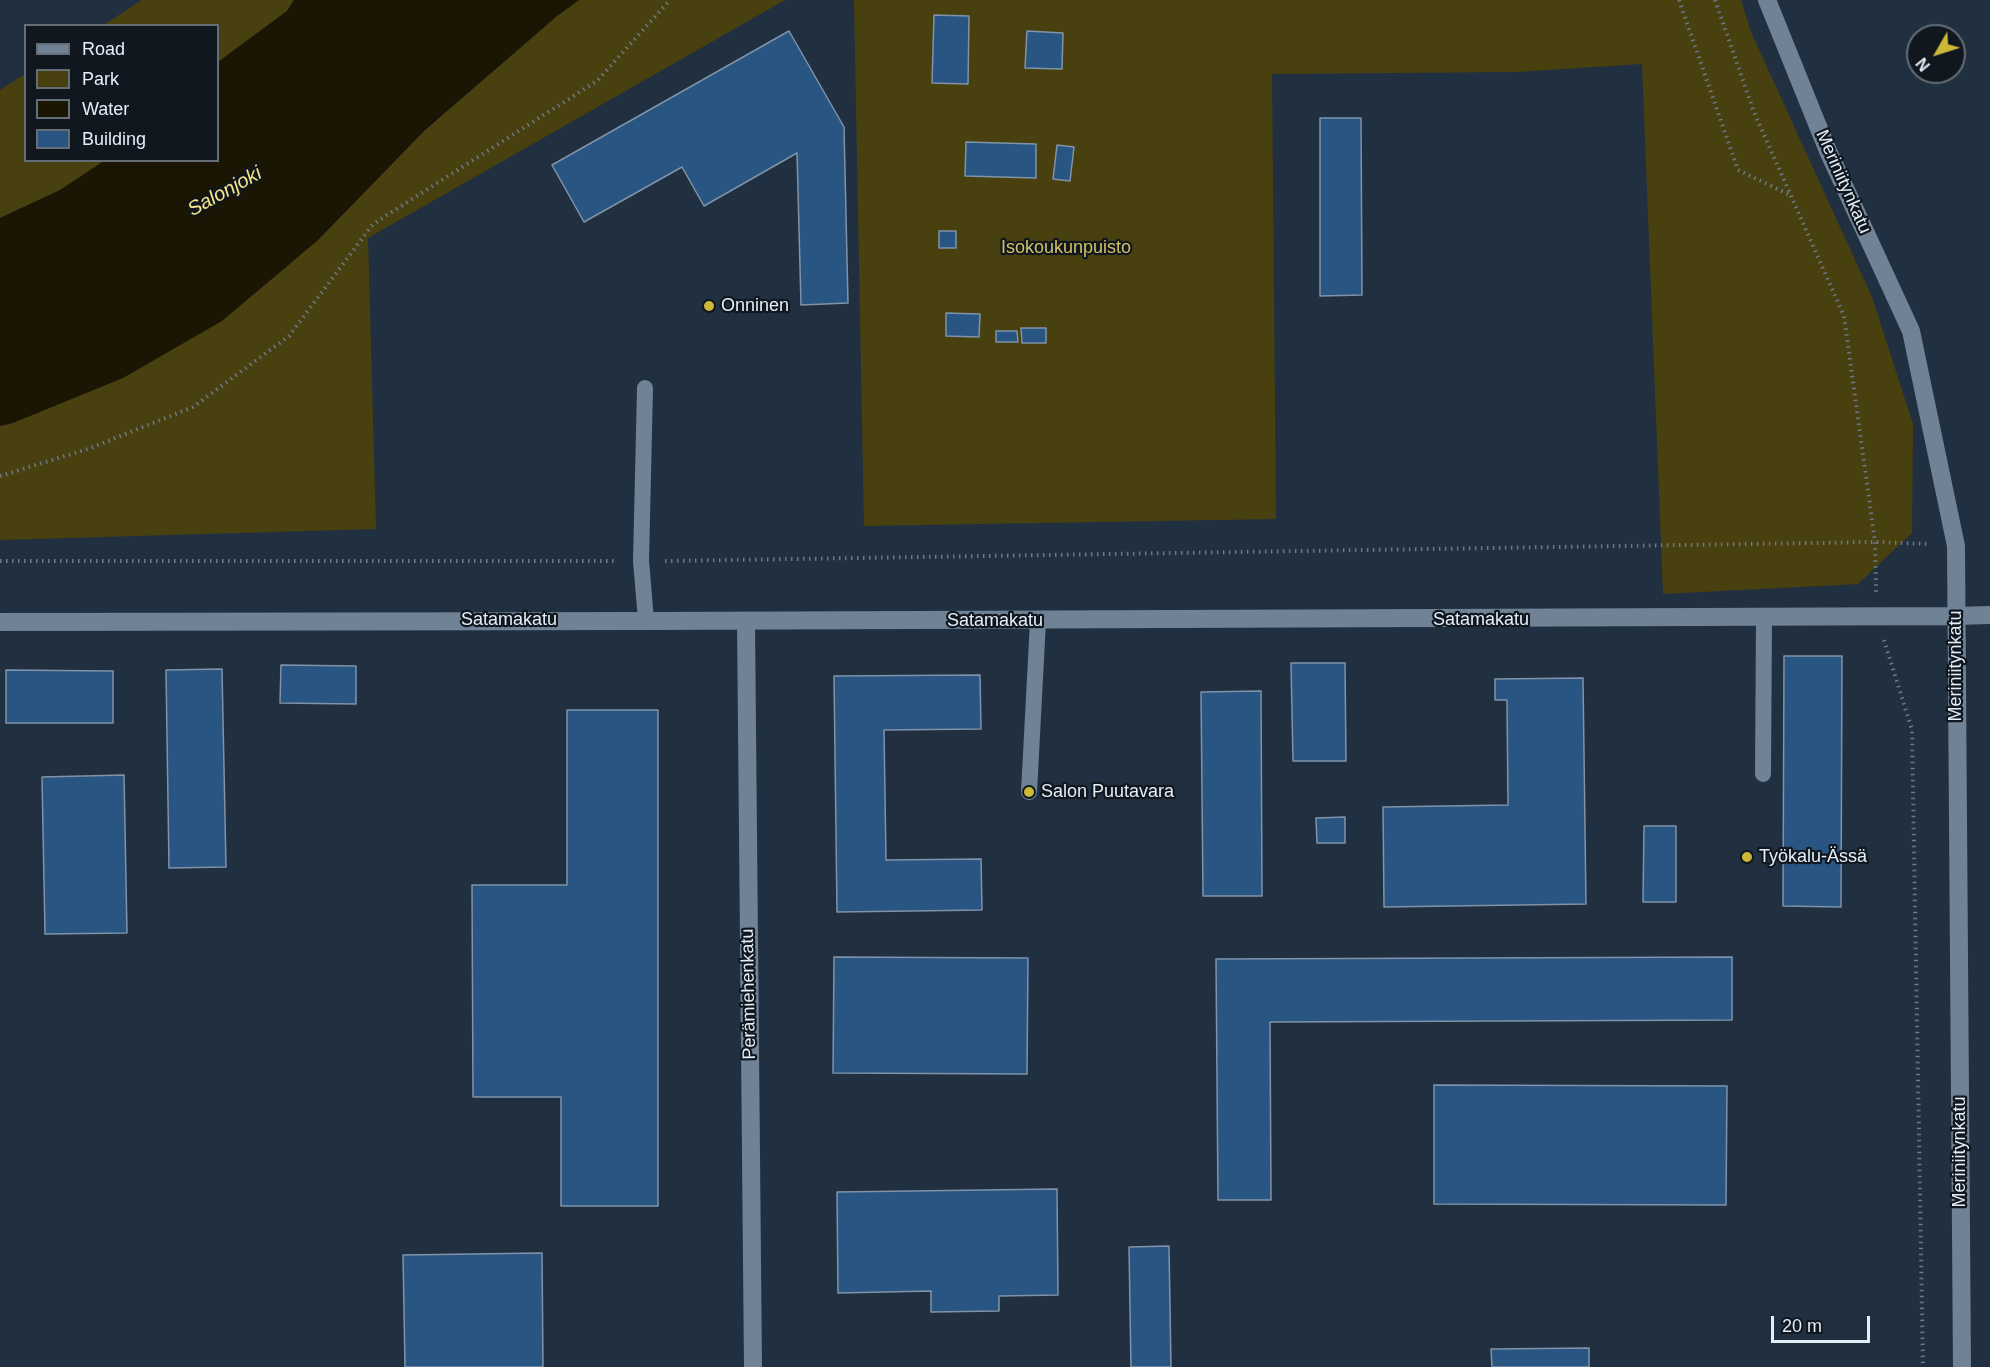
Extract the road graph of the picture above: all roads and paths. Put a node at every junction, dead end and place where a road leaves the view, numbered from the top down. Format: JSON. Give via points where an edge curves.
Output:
{"nodes":[{"id":1,"x":670,"y":0,"type":"edge"},
{"id":2,"x":1679,"y":0,"type":"edge"},
{"id":3,"x":1715,"y":0,"type":"edge"},
{"id":4,"x":1767,"y":0,"type":"edge"},
{"id":5,"x":1791,"y":196,"type":"junction"},
{"id":6,"x":645,"y":388,"type":"dead end"},
{"id":7,"x":0,"y":476,"type":"edge"},
{"id":8,"x":1875,"y":542,"type":"junction"},
{"id":9,"x":0,"y":561,"type":"edge"},
{"id":10,"x":641,"y":561,"type":"junction"},
{"id":11,"x":1990,"y":615,"type":"edge"},
{"id":12,"x":1876,"y":616,"type":"junction"},
{"id":13,"x":1956,"y":616,"type":"junction"},
{"id":14,"x":1764,"y":619,"type":"junction"},
{"id":15,"x":645,"y":620,"type":"junction"},
{"id":16,"x":746,"y":621,"type":"junction"},
{"id":17,"x":1038,"y":621,"type":"junction"},
{"id":18,"x":0,"y":622,"type":"edge"},
{"id":19,"x":1762,"y":774,"type":"dead end"},
{"id":20,"x":1029,"y":792,"type":"dead end"},
{"id":21,"x":753,"y":1367,"type":"edge"},
{"id":22,"x":1923,"y":1367,"type":"edge"},
{"id":23,"x":1962,"y":1367,"type":"edge"}],
"edges":[{"from":1,"to":7,"type":"path","via":[[597,81],[373,225],[289,336],[193,407],[88,449]]},
{"from":2,"to":5,"type":"path","via":[[1738,170]]},
{"from":3,"to":5,"type":"path","via":[[1754,112]]},
{"from":4,"to":13,"type":"street","name":"Meriniitynkatu","via":[[1828,151],[1911,331],[1956,546]]},
{"from":5,"to":8,"type":"path","via":[[1844,316]]},
{"from":6,"to":10,"type":"lane"},
{"from":8,"to":10,"type":"path"},
{"from":8,"to":12,"type":"path"},
{"from":9,"to":10,"type":"path"},
{"from":10,"to":15,"type":"lane"},
{"from":11,"to":13,"type":"street","name":"Satamakatu"},
{"from":12,"to":13,"type":"street","name":"Satamakatu"},
{"from":12,"to":14,"type":"street","name":"Satamakatu"},
{"from":12,"to":22,"type":"path","via":[[1912,730]]},
{"from":13,"to":23,"type":"street","name":"Meriniitynkatu"},
{"from":14,"to":17,"type":"street","name":"Satamakatu"},
{"from":14,"to":19,"type":"lane"},
{"from":15,"to":16,"type":"street","name":"Satamakatu"},
{"from":15,"to":18,"type":"street","name":"Satamakatu"},
{"from":16,"to":17,"type":"street","name":"Satamakatu"},
{"from":16,"to":21,"type":"street","name":"Perämiehenkatu"},
{"from":17,"to":20,"type":"lane"}]}
